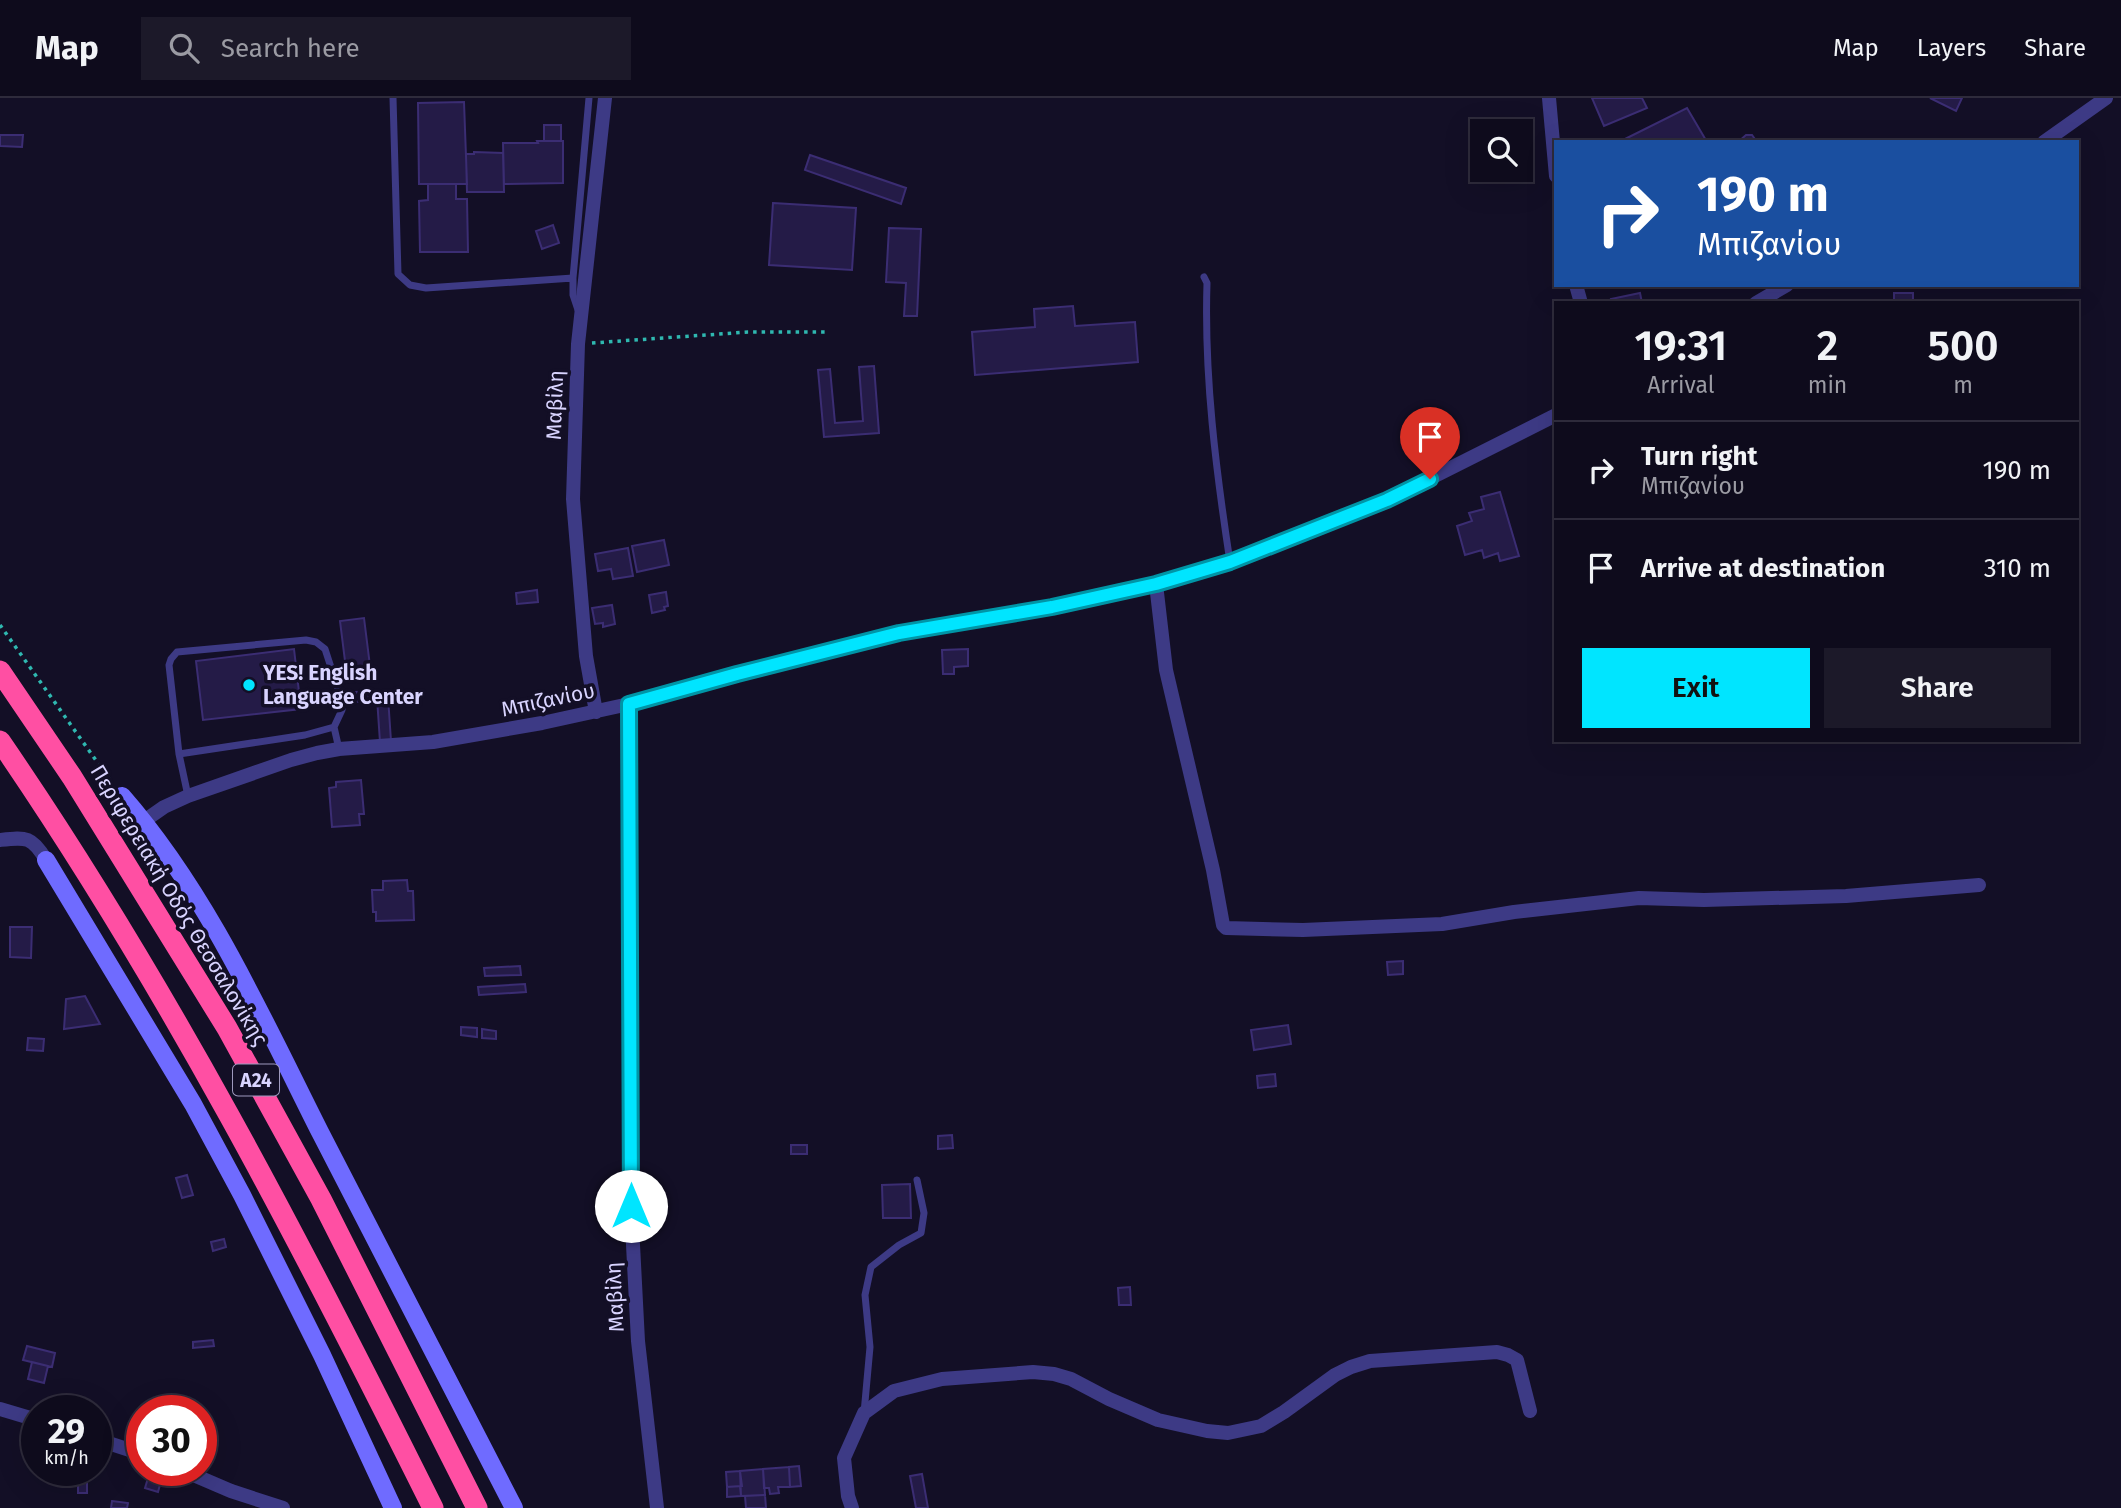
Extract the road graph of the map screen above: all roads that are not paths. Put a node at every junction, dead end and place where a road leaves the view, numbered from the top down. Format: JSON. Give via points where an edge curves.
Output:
{"nodes":[{"id":1,"x":393,"y":98,"type":"edge"},
{"id":2,"x":589,"y":98,"type":"edge"},
{"id":3,"x":605,"y":98,"type":"edge"},
{"id":4,"x":1549,"y":98,"type":"edge"},
{"id":5,"x":2106,"y":98,"type":"edge"},
{"id":6,"x":2047,"y":140,"type":"edge"},
{"id":7,"x":1554,"y":154,"type":"edge"},
{"id":8,"x":1204,"y":277,"type":"dead end"},
{"id":9,"x":573,"y":278,"type":"junction"},
{"id":10,"x":1784,"y":287,"type":"edge"},
{"id":11,"x":1759,"y":301,"type":"edge"},
{"id":12,"x":580,"y":318,"type":"junction"},
{"id":13,"x":1554,"y":416,"type":"edge"},
{"id":14,"x":1230,"y":562,"type":"junction"},
{"id":15,"x":1156,"y":584,"type":"junction"},
{"id":16,"x":0,"y":671,"type":"edge"},
{"id":17,"x":629,"y":704,"type":"junction"},
{"id":18,"x":596,"y":712,"type":"junction"},
{"id":19,"x":334,"y":727,"type":"junction"},
{"id":20,"x":0,"y":741,"type":"edge"},
{"id":21,"x":339,"y":750,"type":"junction"},
{"id":22,"x":179,"y":754,"type":"junction"},
{"id":23,"x":122,"y":796,"type":"road end"},
{"id":24,"x":188,"y":796,"type":"junction"},
{"id":25,"x":144,"y":821,"type":"junction"},
{"id":26,"x":0,"y":840,"type":"edge"},
{"id":27,"x":46,"y":860,"type":"joint"},
{"id":28,"x":1979,"y":885,"type":"dead end"},
{"id":29,"x":917,"y":1180,"type":"dead end"},
{"id":30,"x":0,"y":1409,"type":"edge"},
{"id":31,"x":1530,"y":1411,"type":"dead end"},
{"id":32,"x":864,"y":1413,"type":"junction"},
{"id":33,"x":21,"y":1415,"type":"edge"},
{"id":34,"x":217,"y":1485,"type":"edge"},
{"id":35,"x":282,"y":1508,"type":"edge"},
{"id":36,"x":393,"y":1508,"type":"edge"},
{"id":37,"x":433,"y":1508,"type":"edge"},
{"id":38,"x":477,"y":1508,"type":"edge"},
{"id":39,"x":514,"y":1508,"type":"edge"},
{"id":40,"x":657,"y":1508,"type":"edge"},
{"id":41,"x":852,"y":1508,"type":"edge"}],
"edges":[{"from":1,"to":9,"type":"lane","via":[[398,274],[404,280],[426,288]]},
{"from":2,"to":9,"type":"lane"},
{"from":3,"to":12,"type":"street","name":"Μαβίλη"},
{"from":4,"to":7,"type":"street"},
{"from":5,"to":6,"type":"street"},
{"from":8,"to":14,"type":"lane","via":[[1211,399]]},
{"from":9,"to":12,"type":"lane"},
{"from":10,"to":11,"type":"street"},
{"from":12,"to":18,"type":"street","name":"Μαβίλη","via":[[573,499],[586,656]]},
{"from":13,"to":14,"type":"street","name":"Μπιζανίου","via":[[1387,500]]},
{"from":14,"to":15,"type":"street","name":"Μπιζανίου"},
{"from":15,"to":17,"type":"street","name":"Μπιζανίου","via":[[899,633]]},
{"from":15,"to":28,"type":"street","via":[[1166,670],[1226,928],[1303,930],[1442,923],[1639,898],[1846,897]]},
{"from":16,"to":38,"type":"highway","name":"Περιφερειακή Οδός Θεσσαλονίκης","number":"Α24","via":[[72,777],[233,1038],[327,1210]]},
{"from":17,"to":18,"type":"street","name":"Μπιζανίου"},
{"from":17,"to":40,"type":"street","name":"Μαβίλη","via":[[631,1206],[638,1341]]},
{"from":18,"to":21,"type":"street","name":"Μπιζανίου","via":[[433,742]]},
{"from":19,"to":21,"type":"lane"},
{"from":19,"to":22,"type":"lane"},
{"from":19,"to":22,"type":"lane","via":[[342,701],[325,649],[316,642],[177,652],[169,665]]},
{"from":20,"to":37,"type":"highway","number":"Α24","via":[[70,846],[217,1092]]},
{"from":21,"to":24,"type":"street","name":"Μπιζανίου","via":[[291,760]]},
{"from":22,"to":24,"type":"lane"},
{"from":23,"to":25,"type":"street"},
{"from":24,"to":25,"type":"street","name":"Μπιζανίου"},
{"from":25,"to":39,"type":"street","via":[[198,899],[247,989]]},
{"from":26,"to":27,"type":"street","via":[[30,840]]},
{"from":27,"to":36,"type":"street","via":[[193,1104],[242,1195]]},
{"from":29,"to":32,"type":"lane","via":[[921,1233],[871,1267],[865,1295],[870,1347]]},
{"from":30,"to":33,"type":"street"},
{"from":31,"to":32,"type":"street","via":[[1517,1360],[1497,1352],[1370,1361],[1335,1375],[1261,1426],[1228,1433],[1158,1420],[1071,1379],[1033,1371],[942,1379],[894,1391]]},
{"from":32,"to":41,"type":"street","via":[[844,1458]]},
{"from":34,"to":35,"type":"street"}]}
